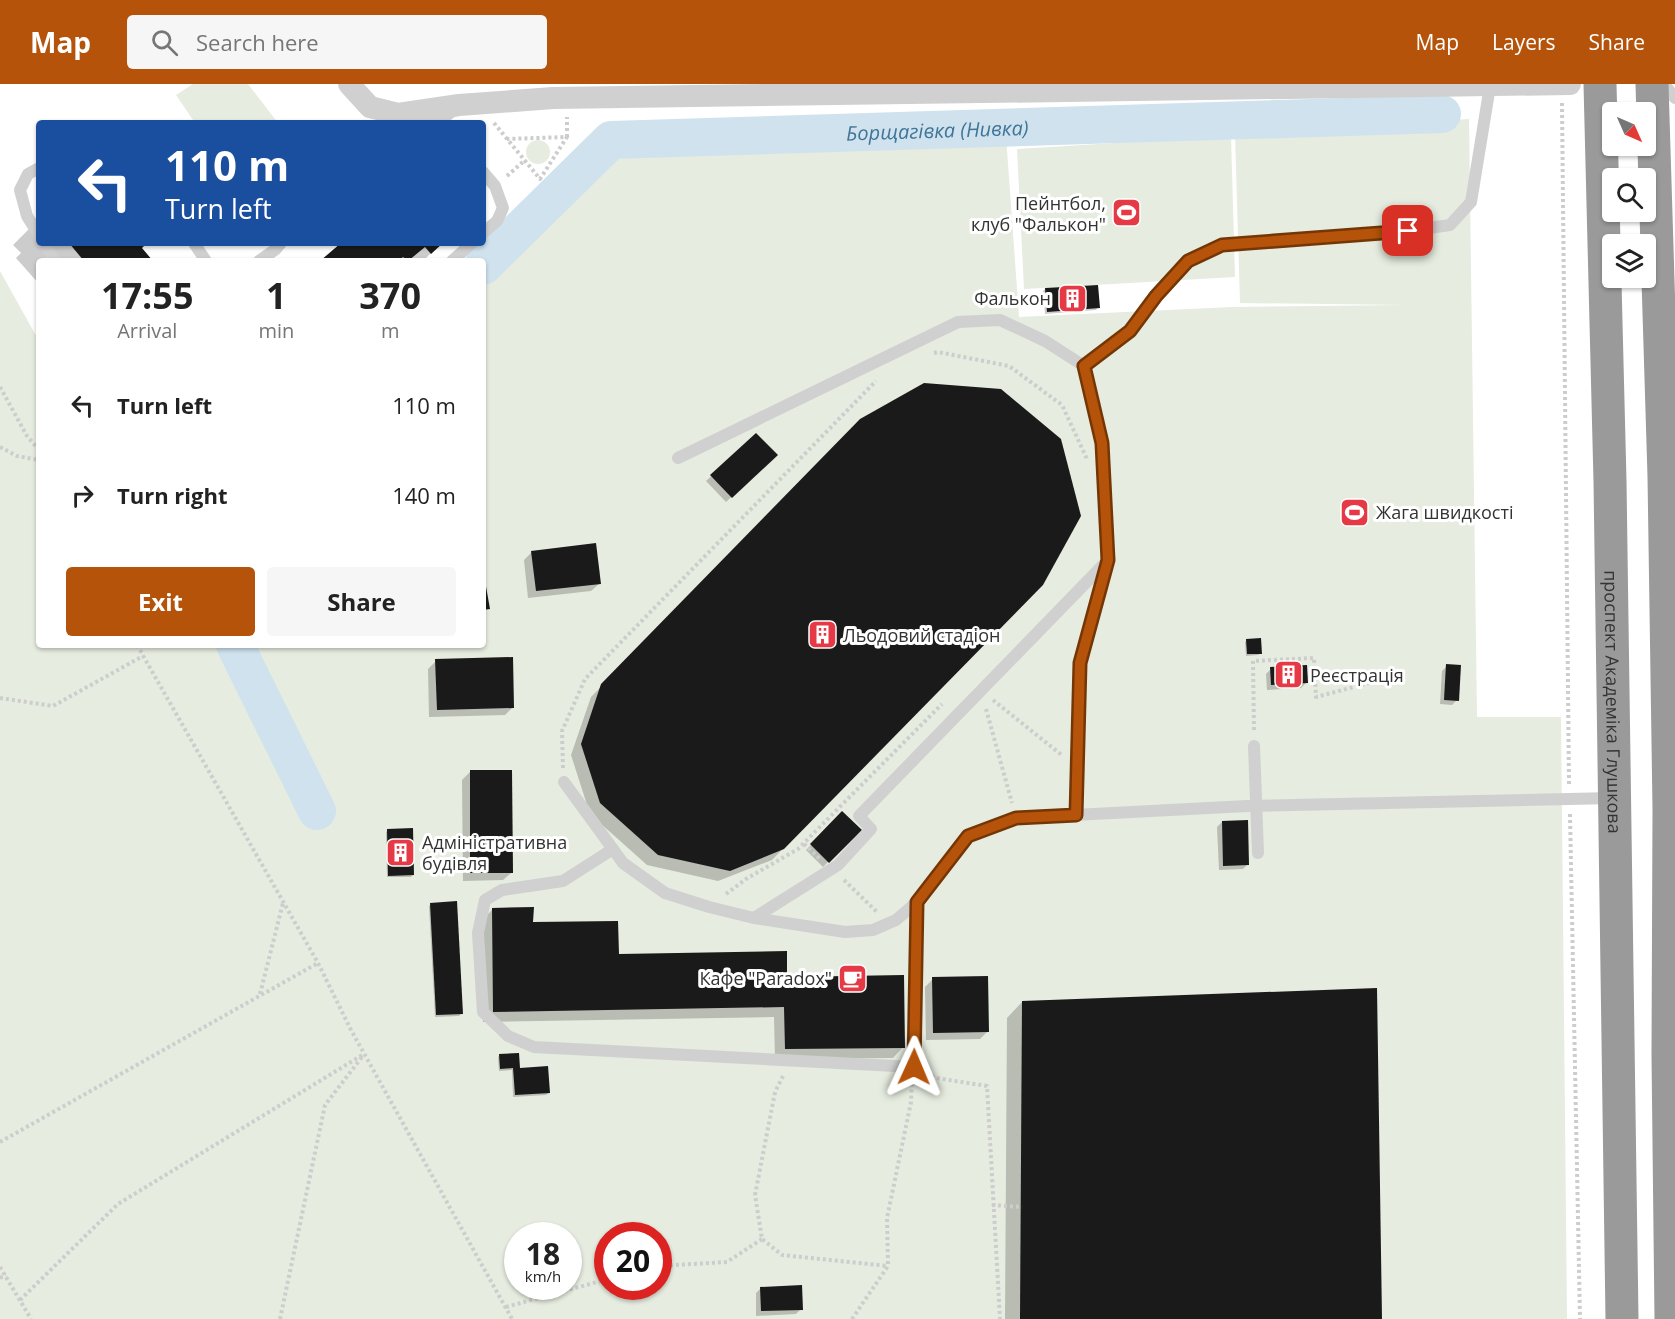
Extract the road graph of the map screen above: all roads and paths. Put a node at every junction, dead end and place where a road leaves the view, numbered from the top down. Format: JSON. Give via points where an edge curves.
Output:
{"nodes":[{"id":1,"x":349,"y":84,"type":"edge"},
{"id":2,"x":1562,"y":84,"type":"edge"},
{"id":3,"x":1570,"y":84,"type":"edge"},
{"id":4,"x":1600,"y":84,"type":"edge"},
{"id":5,"x":1652,"y":84,"type":"edge"},
{"id":6,"x":1664,"y":84,"type":"edge"},
{"id":7,"x":1490,"y":86,"type":"junction"},
{"id":8,"x":986,"y":88,"type":"edge"},
{"id":9,"x":549,"y":91,"type":"edge"},
{"id":10,"x":1675,"y":98,"type":"edge"},
{"id":11,"x":469,"y":105,"type":"junction"},
{"id":12,"x":443,"y":120,"type":"edge"},
{"id":13,"x":486,"y":120,"type":"edge"},
{"id":14,"x":486,"y":120,"type":"edge"},
{"id":15,"x":507,"y":139,"type":"junction"},
{"id":16,"x":524,"y":160,"type":"junction"},
{"id":17,"x":36,"y":170,"type":"edge"},
{"id":18,"x":486,"y":176,"type":"edge"},
{"id":19,"x":495,"y":186,"type":"junction"},
{"id":20,"x":36,"y":230,"type":"edge"},
{"id":21,"x":486,"y":230,"type":"edge"},
{"id":22,"x":278,"y":246,"type":"edge"},
{"id":23,"x":469,"y":246,"type":"edge"},
{"id":24,"x":263,"y":258,"type":"edge"},
{"id":25,"x":455,"y":258,"type":"edge"},
{"id":26,"x":1667,"y":324,"type":"edge"},
{"id":27,"x":927,"y":356,"type":"dead end"},
{"id":28,"x":1084,"y":366,"type":"junction"},
{"id":29,"x":884,"y":373,"type":"dead end"},
{"id":30,"x":0,"y":387,"type":"edge"},
{"id":31,"x":36,"y":446,"type":"edge"},
{"id":32,"x":0,"y":447,"type":"edge"},
{"id":33,"x":678,"y":458,"type":"dead end"},
{"id":34,"x":36,"y":459,"type":"edge"},
{"id":35,"x":1090,"y":466,"type":"dead end"},
{"id":36,"x":1108,"y":560,"type":"junction"},
{"id":37,"x":139,"y":648,"type":"edge"},
{"id":38,"x":143,"y":656,"type":"junction"},
{"id":39,"x":1369,"y":683,"type":"dead end"},
{"id":40,"x":981,"y":691,"type":"junction"},
{"id":41,"x":0,"y":698,"type":"edge"},
{"id":42,"x":947,"y":699,"type":"dead end"},
{"id":43,"x":1254,"y":746,"type":"joint"},
{"id":44,"x":1077,"y":767,"type":"junction"},
{"id":45,"x":564,"y":782,"type":"joint"},
{"id":46,"x":1614,"y":798,"type":"junction"},
{"id":47,"x":1569,"y":799,"type":"junction"},
{"id":48,"x":1256,"y":806,"type":"junction"},
{"id":49,"x":1076,"y":815,"type":"junction"},
{"id":50,"x":1016,"y":818,"type":"junction"},
{"id":51,"x":804,"y":843,"type":"junction"},
{"id":52,"x":613,"y":849,"type":"junction"},
{"id":53,"x":1258,"y":853,"type":"dead end"},
{"id":54,"x":831,"y":869,"type":"junction"},
{"id":55,"x":917,"y":902,"type":"junction"},
{"id":56,"x":283,"y":903,"type":"junction"},
{"id":57,"x":709,"y":907,"type":"junction"},
{"id":58,"x":754,"y":918,"type":"junction"},
{"id":59,"x":889,"y":923,"type":"junction"},
{"id":60,"x":318,"y":963,"type":"junction"},
{"id":61,"x":260,"y":994,"type":"junction"},
{"id":62,"x":1671,"y":1050,"type":"edge"},
{"id":63,"x":364,"y":1054,"type":"junction"},
{"id":64,"x":792,"y":1060,"type":"junction"},
{"id":65,"x":914,"y":1067,"type":"junction"},
{"id":66,"x":0,"y":1142,"type":"edge"},
{"id":67,"x":992,"y":1205,"type":"junction"},
{"id":68,"x":1022,"y":1207,"type":"dead end"},
{"id":69,"x":762,"y":1239,"type":"junction"},
{"id":70,"x":672,"y":1265,"type":"edge"},
{"id":71,"x":888,"y":1266,"type":"junction"},
{"id":72,"x":0,"y":1267,"type":"edge"},
{"id":73,"x":6,"y":1275,"type":"junction"},
{"id":74,"x":0,"y":1278,"type":"edge"},
{"id":75,"x":594,"y":1284,"type":"edge"},
{"id":76,"x":20,"y":1300,"type":"junction"},
{"id":77,"x":506,"y":1307,"type":"junction"},
{"id":78,"x":31,"y":1319,"type":"edge"},
{"id":79,"x":280,"y":1319,"type":"edge"},
{"id":80,"x":512,"y":1319,"type":"edge"},
{"id":81,"x":852,"y":1319,"type":"edge"},
{"id":82,"x":1000,"y":1319,"type":"edge"},
{"id":83,"x":1580,"y":1319,"type":"edge"},
{"id":84,"x":1622,"y":1319,"type":"edge"},
{"id":85,"x":1671,"y":1319,"type":"edge"}],
"edges":[{"from":1,"to":11,"type":"street","via":[[370,107],[398,114]]},
{"from":2,"to":3,"type":"street"},
{"from":2,"to":7,"type":"street"},
{"from":2,"to":47,"type":"path"},
{"from":4,"to":46,"type":"highway","name":"проспект Академіка Глушкова"},
{"from":5,"to":26,"type":"highway"},
{"from":6,"to":10,"type":"lane"},
{"from":7,"to":8,"type":"street"},
{"from":7,"to":28,"type":"lane","via":[[1471,202],[1450,225],[1222,245],[1188,261],[1130,331]]},
{"from":8,"to":9,"type":"street"},
{"from":9,"to":11,"type":"street"},
{"from":11,"to":12,"type":"lane"},
{"from":11,"to":13,"type":"path"},
{"from":14,"to":15,"type":"path"},
{"from":15,"to":16,"type":"path"},
{"from":15,"to":16,"type":"path","via":[[567,137],[540,179]]},
{"from":16,"to":19,"type":"path"},
{"from":17,"to":20,"type":"lane","via":[[28,174],[21,190],[27,216]]},
{"from":18,"to":19,"type":"lane"},
{"from":19,"to":21,"type":"lane","via":[[503,208],[497,221]]},
{"from":22,"to":24,"type":"lane"},
{"from":23,"to":25,"type":"lane"},
{"from":26,"to":62,"type":"highway","via":[[1664,476]]},
{"from":27,"to":35,"type":"path","via":[[938,352],[1010,366],[1062,405]]},
{"from":28,"to":33,"type":"lane","via":[[1045,341],[1000,320],[958,322]]},
{"from":28,"to":36,"type":"lane","via":[[1102,443]]},
{"from":29,"to":45,"type":"path","via":[[585,679],[562,731]]},
{"from":30,"to":31,"type":"path"},
{"from":32,"to":34,"type":"path"},
{"from":36,"to":40,"type":"lane"},
{"from":36,"to":44,"type":"lane","via":[[1080,663]]},
{"from":37,"to":38,"type":"path"},
{"from":38,"to":41,"type":"path","via":[[53,706]]},
{"from":38,"to":56,"type":"path"},
{"from":39,"to":43,"type":"path","via":[[1316,697],[1314,658],[1253,661]]},
{"from":40,"to":44,"type":"path"},
{"from":40,"to":50,"type":"path"},
{"from":40,"to":54,"type":"lane","via":[[859,816],[871,829]]},
{"from":42,"to":51,"type":"path"},
{"from":43,"to":48,"type":"lane"},
{"from":44,"to":49,"type":"lane"},
{"from":45,"to":52,"type":"lane"},
{"from":46,"to":47,"type":"lane"},
{"from":46,"to":84,"type":"highway","name":"проспект Академіка Глушкова"},
{"from":47,"to":48,"type":"lane"},
{"from":47,"to":83,"type":"path"},
{"from":48,"to":49,"type":"lane"},
{"from":48,"to":53,"type":"lane"},
{"from":49,"to":50,"type":"lane"},
{"from":50,"to":55,"type":"lane","via":[[968,836]]},
{"from":51,"to":54,"type":"path"},
{"from":51,"to":57,"type":"path"},
{"from":52,"to":57,"type":"lane","via":[[623,863],[665,893]]},
{"from":52,"to":64,"type":"lane","via":[[563,881],[502,890],[485,900],[478,933],[483,1012],[508,1036],[534,1047]]},
{"from":54,"to":58,"type":"lane"},
{"from":54,"to":59,"type":"path"},
{"from":55,"to":59,"type":"lane"},
{"from":55,"to":65,"type":"lane"},
{"from":56,"to":60,"type":"path"},
{"from":56,"to":61,"type":"path"},
{"from":57,"to":58,"type":"lane"},
{"from":58,"to":59,"type":"lane","via":[[845,932],[873,930]]},
{"from":60,"to":61,"type":"path"},
{"from":60,"to":63,"type":"path"},
{"from":61,"to":66,"type":"path"},
{"from":62,"to":85,"type":"highway"},
{"from":63,"to":76,"type":"path","via":[[118,1204]]},
{"from":63,"to":77,"type":"path"},
{"from":63,"to":79,"type":"path","via":[[325,1105]]},
{"from":64,"to":65,"type":"lane"},
{"from":64,"to":69,"type":"path","via":[[775,1092],[755,1195]]},
{"from":65,"to":67,"type":"path","via":[[936,1078],[987,1086]]},
{"from":65,"to":71,"type":"path","via":[[911,1102],[887,1218]]},
{"from":67,"to":68,"type":"path"},
{"from":67,"to":82,"type":"path"},
{"from":69,"to":70,"type":"path","via":[[727,1262]]},
{"from":69,"to":71,"type":"path","via":[[782,1256]]},
{"from":71,"to":81,"type":"path"},
{"from":72,"to":73,"type":"path"},
{"from":73,"to":74,"type":"path"},
{"from":73,"to":76,"type":"path"},
{"from":75,"to":77,"type":"path"},
{"from":76,"to":78,"type":"path"},
{"from":77,"to":80,"type":"path"}]}
